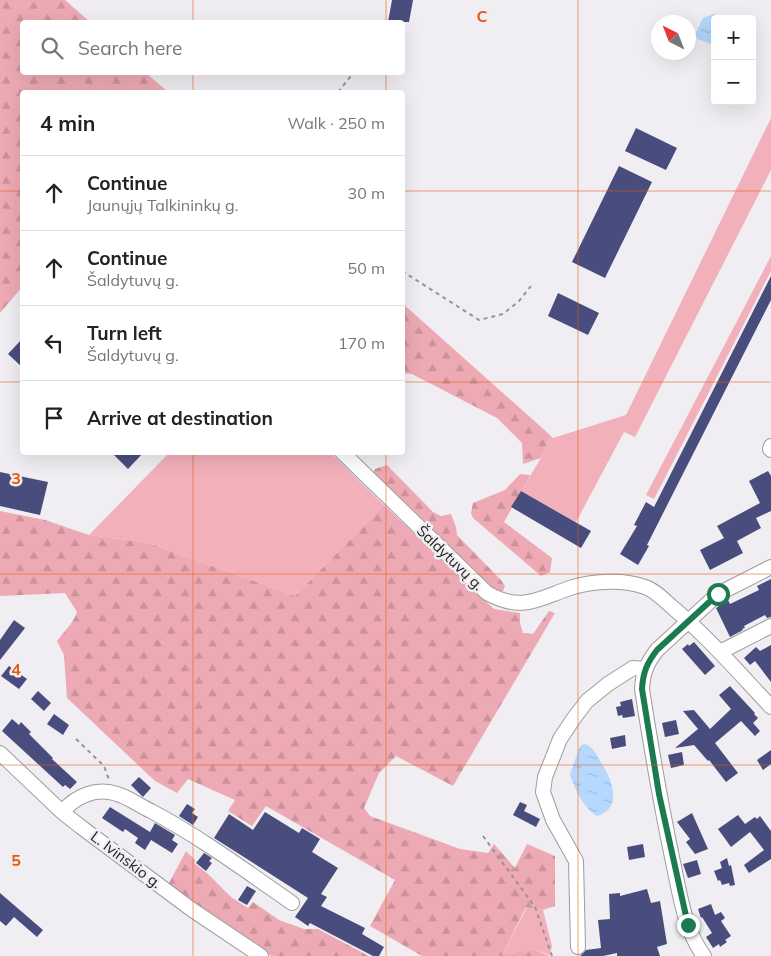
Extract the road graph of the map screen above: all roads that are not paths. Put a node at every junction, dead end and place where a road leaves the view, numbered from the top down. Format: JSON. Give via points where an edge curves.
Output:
{"nodes":[{"id":1,"x":345,"y":455,"type":"edge"},
{"id":2,"x":771,"y":567,"type":"edge"},
{"id":3,"x":688,"y":620,"type":"junction"},
{"id":4,"x":771,"y":626,"type":"edge"},
{"id":5,"x":720,"y":652,"type":"junction"},
{"id":6,"x":644,"y":669,"type":"junction"},
{"id":7,"x":771,"y":707,"type":"edge"},
{"id":8,"x":0,"y":753,"type":"edge"},
{"id":9,"x":62,"y":812,"type":"junction"},
{"id":10,"x":292,"y":903,"type":"dead end"},
{"id":11,"x":578,"y":947,"type":"dead end"},
{"id":12,"x":261,"y":956,"type":"edge"},
{"id":13,"x":704,"y":956,"type":"edge"}],
"edges":[{"from":1,"to":3,"type":"street","name":"Šaldytuvų g.","via":[[475,582],[499,600],[533,602],[574,587],[613,582],[645,587]]},
{"from":2,"to":3,"type":"street","via":[[718,594]]},
{"from":3,"to":5,"type":"street","name":"Šaldytuvų g."},
{"from":3,"to":6,"type":"street","via":[[657,650]]},
{"from":4,"to":5,"type":"street"},
{"from":5,"to":7,"type":"street","name":"Šaldytuvų g."},
{"from":6,"to":11,"type":"street","via":[[633,668],[587,701],[560,739],[545,777],[543,792],[576,861]]},
{"from":6,"to":13,"type":"street","via":[[642,689],[660,803],[688,925]]},
{"from":8,"to":9,"type":"street","name":"L. Ivinskio g."},
{"from":9,"to":10,"type":"street","via":[[69,804],[92,792],[116,793],[175,824]]},
{"from":9,"to":12,"type":"street","name":"L. Ivinskio g.","via":[[191,909]]}]}
